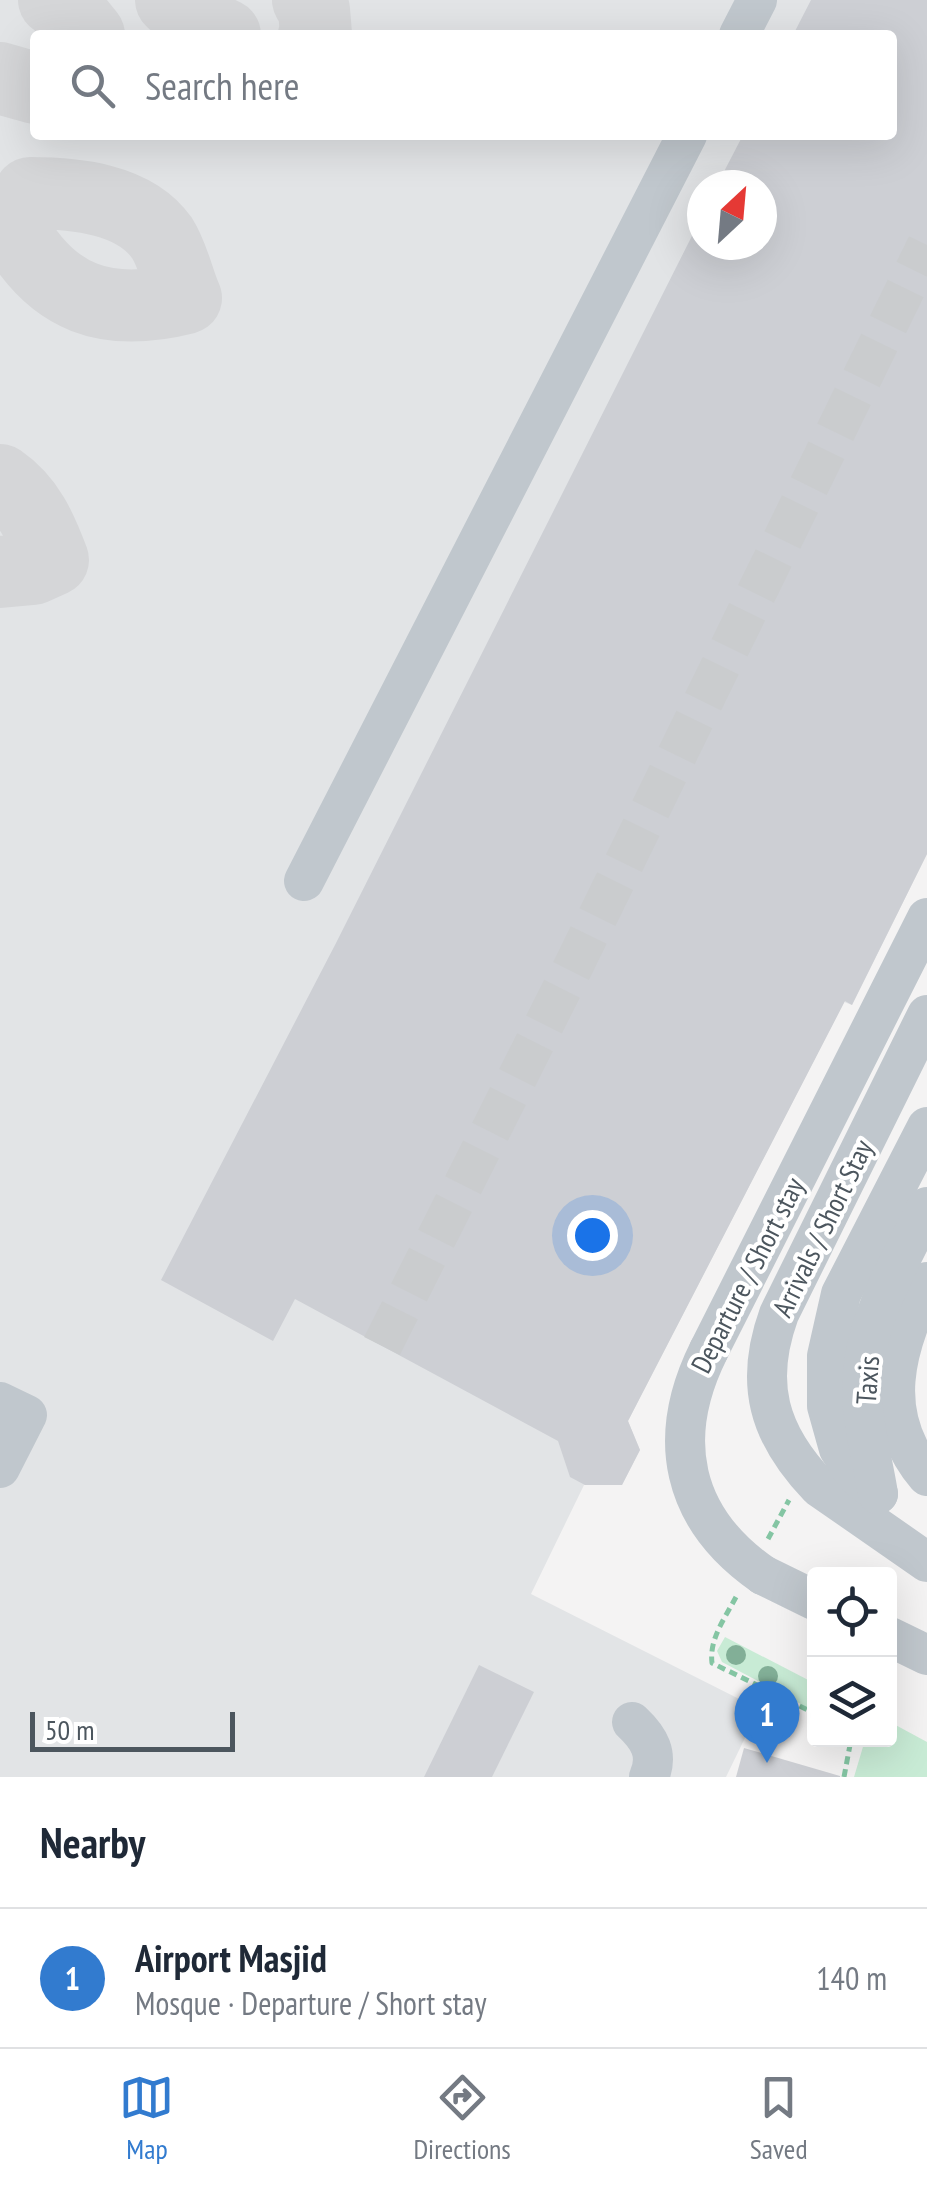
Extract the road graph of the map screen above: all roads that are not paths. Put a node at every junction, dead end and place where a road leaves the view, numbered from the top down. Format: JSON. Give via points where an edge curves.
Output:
{"nodes":[{"id":1,"x":757,"y":0,"type":"edge"},
{"id":2,"x":742,"y":30,"type":"edge"},
{"id":3,"x":685,"y":140,"type":"edge"},
{"id":4,"x":304,"y":880,"type":"dead end"},
{"id":5,"x":927,"y":918,"type":"edge"},
{"id":6,"x":927,"y":1015,"type":"edge"},
{"id":7,"x":927,"y":1127,"type":"edge"},
{"id":8,"x":927,"y":1207,"type":"edge"},
{"id":9,"x":927,"y":1282,"type":"edge"},
{"id":10,"x":0,"y":1402,"type":"edge"},
{"id":11,"x":0,"y":1468,"type":"edge"},
{"id":12,"x":927,"y":1476,"type":"edge"},
{"id":13,"x":878,"y":1494,"type":"junction"},
{"id":14,"x":921,"y":1558,"type":"edge"},
{"id":15,"x":807,"y":1597,"type":"edge"},
{"id":16,"x":897,"y":1641,"type":"edge"},
{"id":17,"x":927,"y":1656,"type":"edge"},
{"id":18,"x":632,"y":1722,"type":"dead end"},
{"id":19,"x":649,"y":1777,"type":"edge"}],
"edges":[{"from":1,"to":2,"type":"street"},
{"from":3,"to":4,"type":"street"},
{"from":5,"to":15,"type":"street","name":"Departure / Short stay","bridge":true,"via":[[686,1406],[687,1472],[701,1510],[741,1560]]},
{"from":6,"to":14,"type":"street","name":"Arrivals / Short Stay","via":[[779,1314],[765,1374],[775,1424],[792,1456],[819,1486]]},
{"from":7,"to":13,"type":"street","via":[[841,1294],[827,1356],[826,1406],[839,1449]]},
{"from":8,"to":13,"type":"street","name":"Taxis","via":[[876,1306],[864,1364],[864,1416]]},
{"from":9,"to":12,"type":"street","via":[[906,1326],[894,1382],[908,1446]]},
{"from":10,"to":11,"type":"street","via":[[27,1416]]},
{"from":13,"to":14,"type":"street","name":"Taxis"},
{"from":16,"to":17,"type":"street"},
{"from":18,"to":19,"type":"street","via":[[652,1748]]}]}
